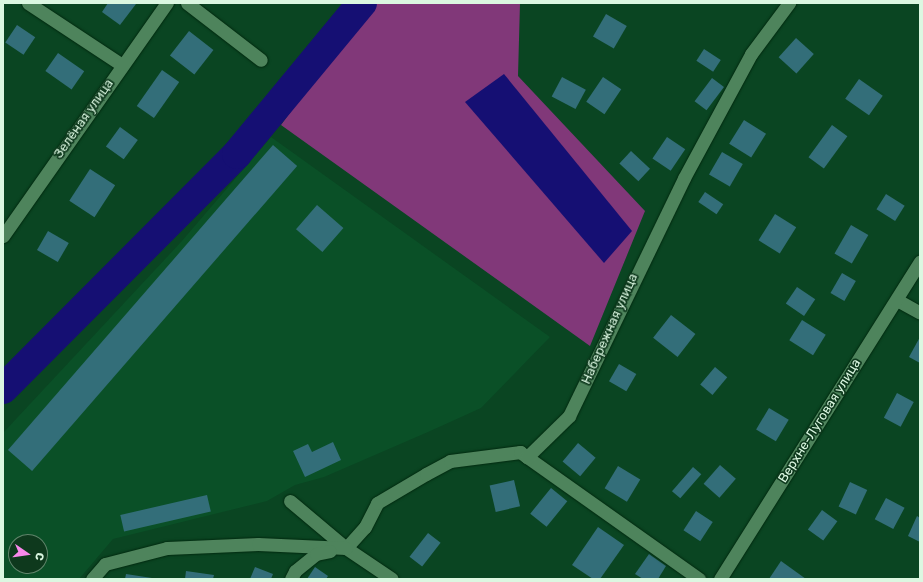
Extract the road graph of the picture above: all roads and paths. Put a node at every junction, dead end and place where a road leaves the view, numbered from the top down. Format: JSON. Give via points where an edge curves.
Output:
{"nodes":[{"id":1,"x":28,"y":3,"type":"edge"},
{"id":2,"x":167,"y":3,"type":"edge"},
{"id":3,"x":187,"y":3,"type":"edge"},
{"id":4,"x":789,"y":3,"type":"edge"},
{"id":5,"x":261,"y":60,"type":"dead end"},
{"id":6,"x":122,"y":65,"type":"junction"},
{"id":7,"x":3,"y":236,"type":"edge"},
{"id":8,"x":920,"y":262,"type":"edge"},
{"id":9,"x":897,"y":300,"type":"junction"},
{"id":10,"x":920,"y":313,"type":"edge"},
{"id":11,"x":527,"y":457,"type":"junction"},
{"id":12,"x":290,"y":501,"type":"dead end"},
{"id":13,"x":346,"y":548,"type":"junction"},
{"id":14,"x":726,"y":577,"type":"edge"},
{"id":15,"x":92,"y":579,"type":"edge"},
{"id":16,"x":291,"y":579,"type":"edge"},
{"id":17,"x":392,"y":579,"type":"edge"},
{"id":18,"x":699,"y":579,"type":"edge"}],
"edges":[{"from":1,"to":6,"type":"street"},
{"from":2,"to":6,"type":"street","name":"Зелёная улица"},
{"from":3,"to":5,"type":"street"},
{"from":4,"to":11,"type":"street","name":"Набережная улица","via":[[751,54],[684,178],[568,416]]},
{"from":6,"to":7,"type":"street","name":"Зелёная улица"},
{"from":8,"to":9,"type":"street","name":"Верхне-Луговая улица"},
{"from":9,"to":10,"type":"street"},
{"from":9,"to":14,"type":"street","name":"Верхне-Луговая улица"},
{"from":11,"to":13,"type":"street","via":[[520,452],[450,461],[377,503],[365,527]]},
{"from":11,"to":18,"type":"street"},
{"from":12,"to":13,"type":"street"},
{"from":13,"to":15,"type":"street","via":[[258,544],[167,548],[105,564]]},
{"from":13,"to":16,"type":"street","via":[[316,554],[295,571]]},
{"from":13,"to":17,"type":"street"}]}
